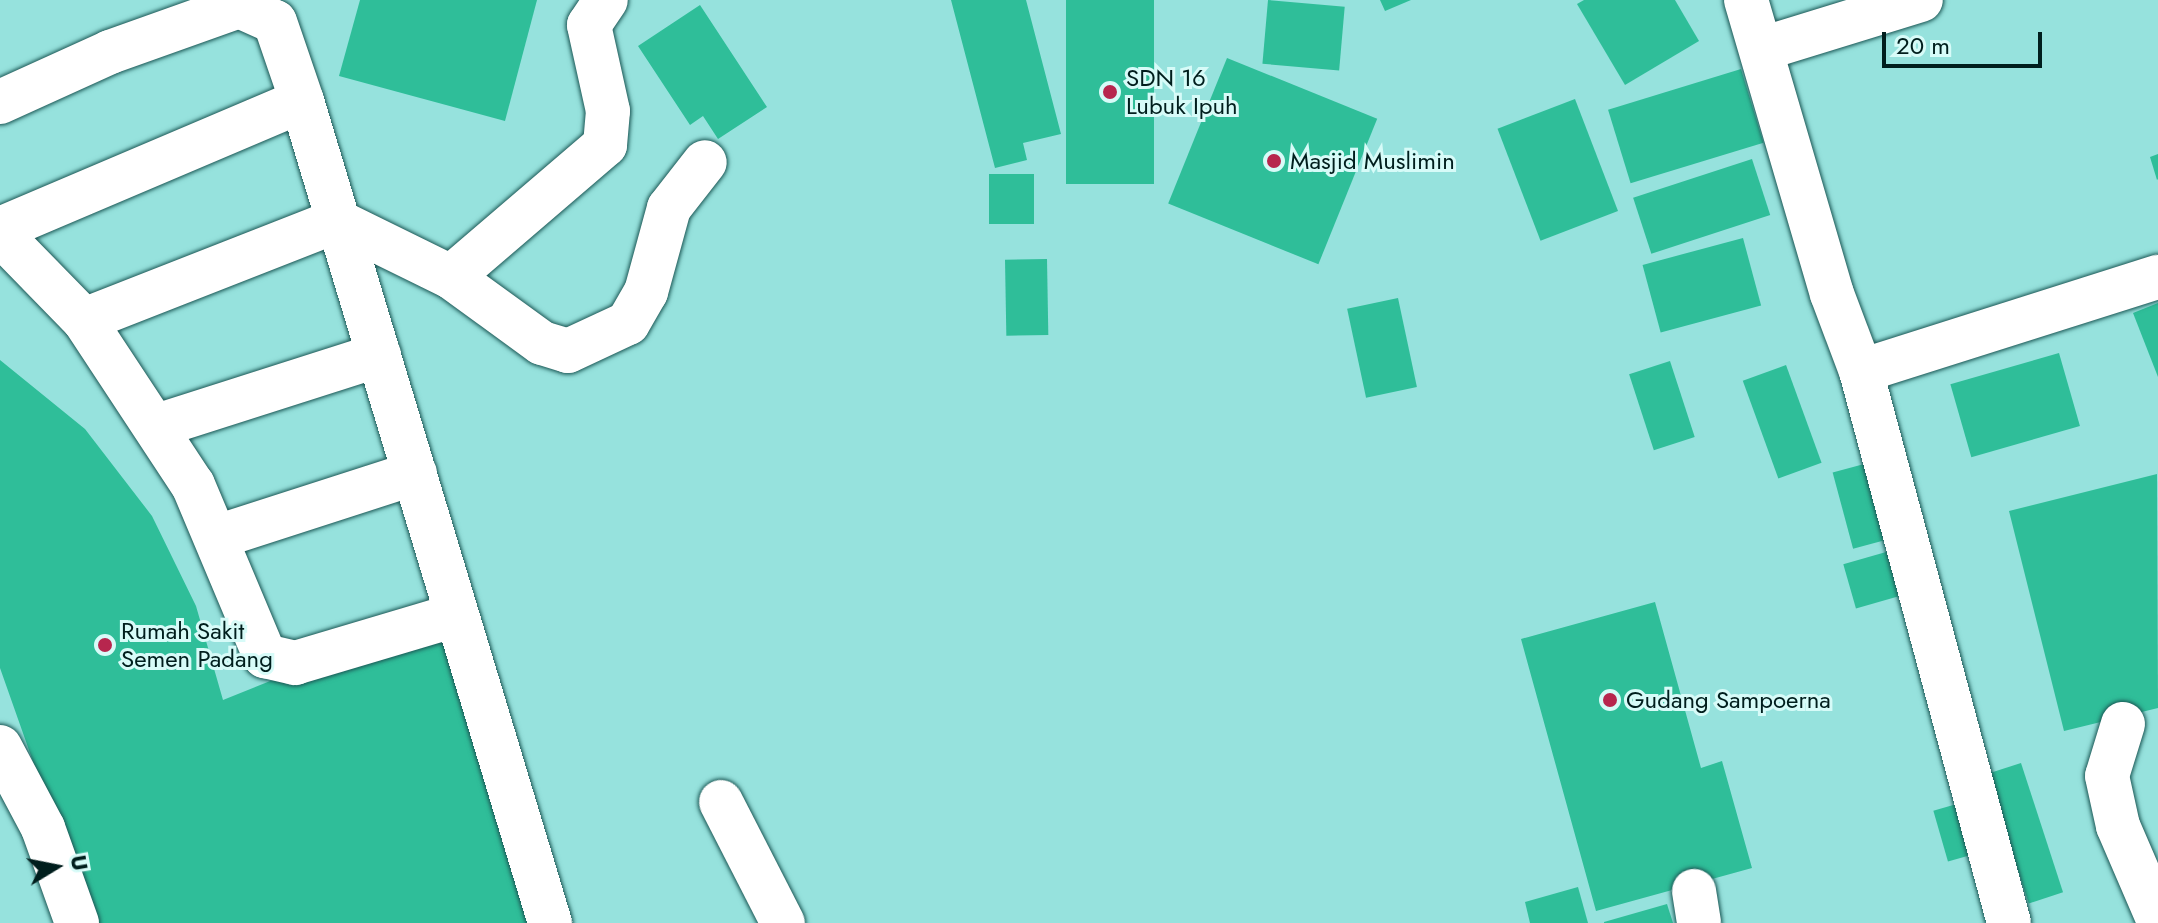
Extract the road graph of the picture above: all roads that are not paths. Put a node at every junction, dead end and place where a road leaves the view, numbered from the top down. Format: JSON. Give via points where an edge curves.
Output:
{"nodes":[{"id":1,"x":606,"y":0,"type":"edge"},
{"id":2,"x":1746,"y":0,"type":"edge"},
{"id":3,"x":1921,"y":0,"type":"edge"},
{"id":4,"x":1765,"y":48,"type":"junction"},
{"id":5,"x":302,"y":101,"type":"junction"},
{"id":6,"x":0,"y":102,"type":"edge"},
{"id":7,"x":705,"y":162,"type":"dead end"},
{"id":8,"x":337,"y":221,"type":"junction"},
{"id":9,"x":0,"y":232,"type":"edge"},
{"id":10,"x":451,"y":277,"type":"junction"},
{"id":11,"x":2158,"y":277,"type":"edge"},
{"id":12,"x":84,"y":320,"type":"junction"},
{"id":13,"x":379,"y":355,"type":"junction"},
{"id":14,"x":1861,"y":371,"type":"junction"},
{"id":15,"x":160,"y":425,"type":"junction"},
{"id":16,"x":415,"y":473,"type":"junction"},
{"id":17,"x":217,"y":537,"type":"junction"},
{"id":18,"x":456,"y":615,"type":"junction"},
{"id":19,"x":2123,"y":724,"type":"dead end"},
{"id":20,"x":0,"y":747,"type":"edge"},
{"id":21,"x":721,"y":802,"type":"dead end"},
{"id":22,"x":2158,"y":919,"type":"edge"},
{"id":23,"x":77,"y":923,"type":"edge"},
{"id":24,"x":550,"y":923,"type":"edge"},
{"id":25,"x":783,"y":923,"type":"edge"},
{"id":26,"x":2009,"y":923,"type":"edge"}],
"edges":[{"from":1,"to":10,"type":"street","via":[[589,25],[608,111],[605,145]]},
{"from":2,"to":4,"type":"street"},
{"from":3,"to":4,"type":"street"},
{"from":4,"to":14,"type":"street","via":[[1832,294]]},
{"from":5,"to":6,"type":"street","via":[[275,22],[239,6],[110,52]]},
{"from":5,"to":8,"type":"street"},
{"from":5,"to":9,"type":"street"},
{"from":7,"to":10,"type":"street","via":[[669,208],[638,308],[592,343],[555,349]]},
{"from":8,"to":10,"type":"street"},
{"from":8,"to":12,"type":"street"},
{"from":8,"to":13,"type":"street"},
{"from":9,"to":12,"type":"street"},
{"from":11,"to":14,"type":"street"},
{"from":12,"to":15,"type":"street"},
{"from":13,"to":15,"type":"street"},
{"from":13,"to":16,"type":"street"},
{"from":14,"to":26,"type":"street"},
{"from":15,"to":17,"type":"street"},
{"from":16,"to":17,"type":"street"},
{"from":16,"to":18,"type":"street"},
{"from":17,"to":18,"type":"street","via":[[258,647],[282,664]]},
{"from":18,"to":24,"type":"street"},
{"from":19,"to":22,"type":"street","via":[[2107,776],[2118,826]]},
{"from":20,"to":23,"type":"street","via":[[43,828]]},
{"from":21,"to":25,"type":"street"}]}
